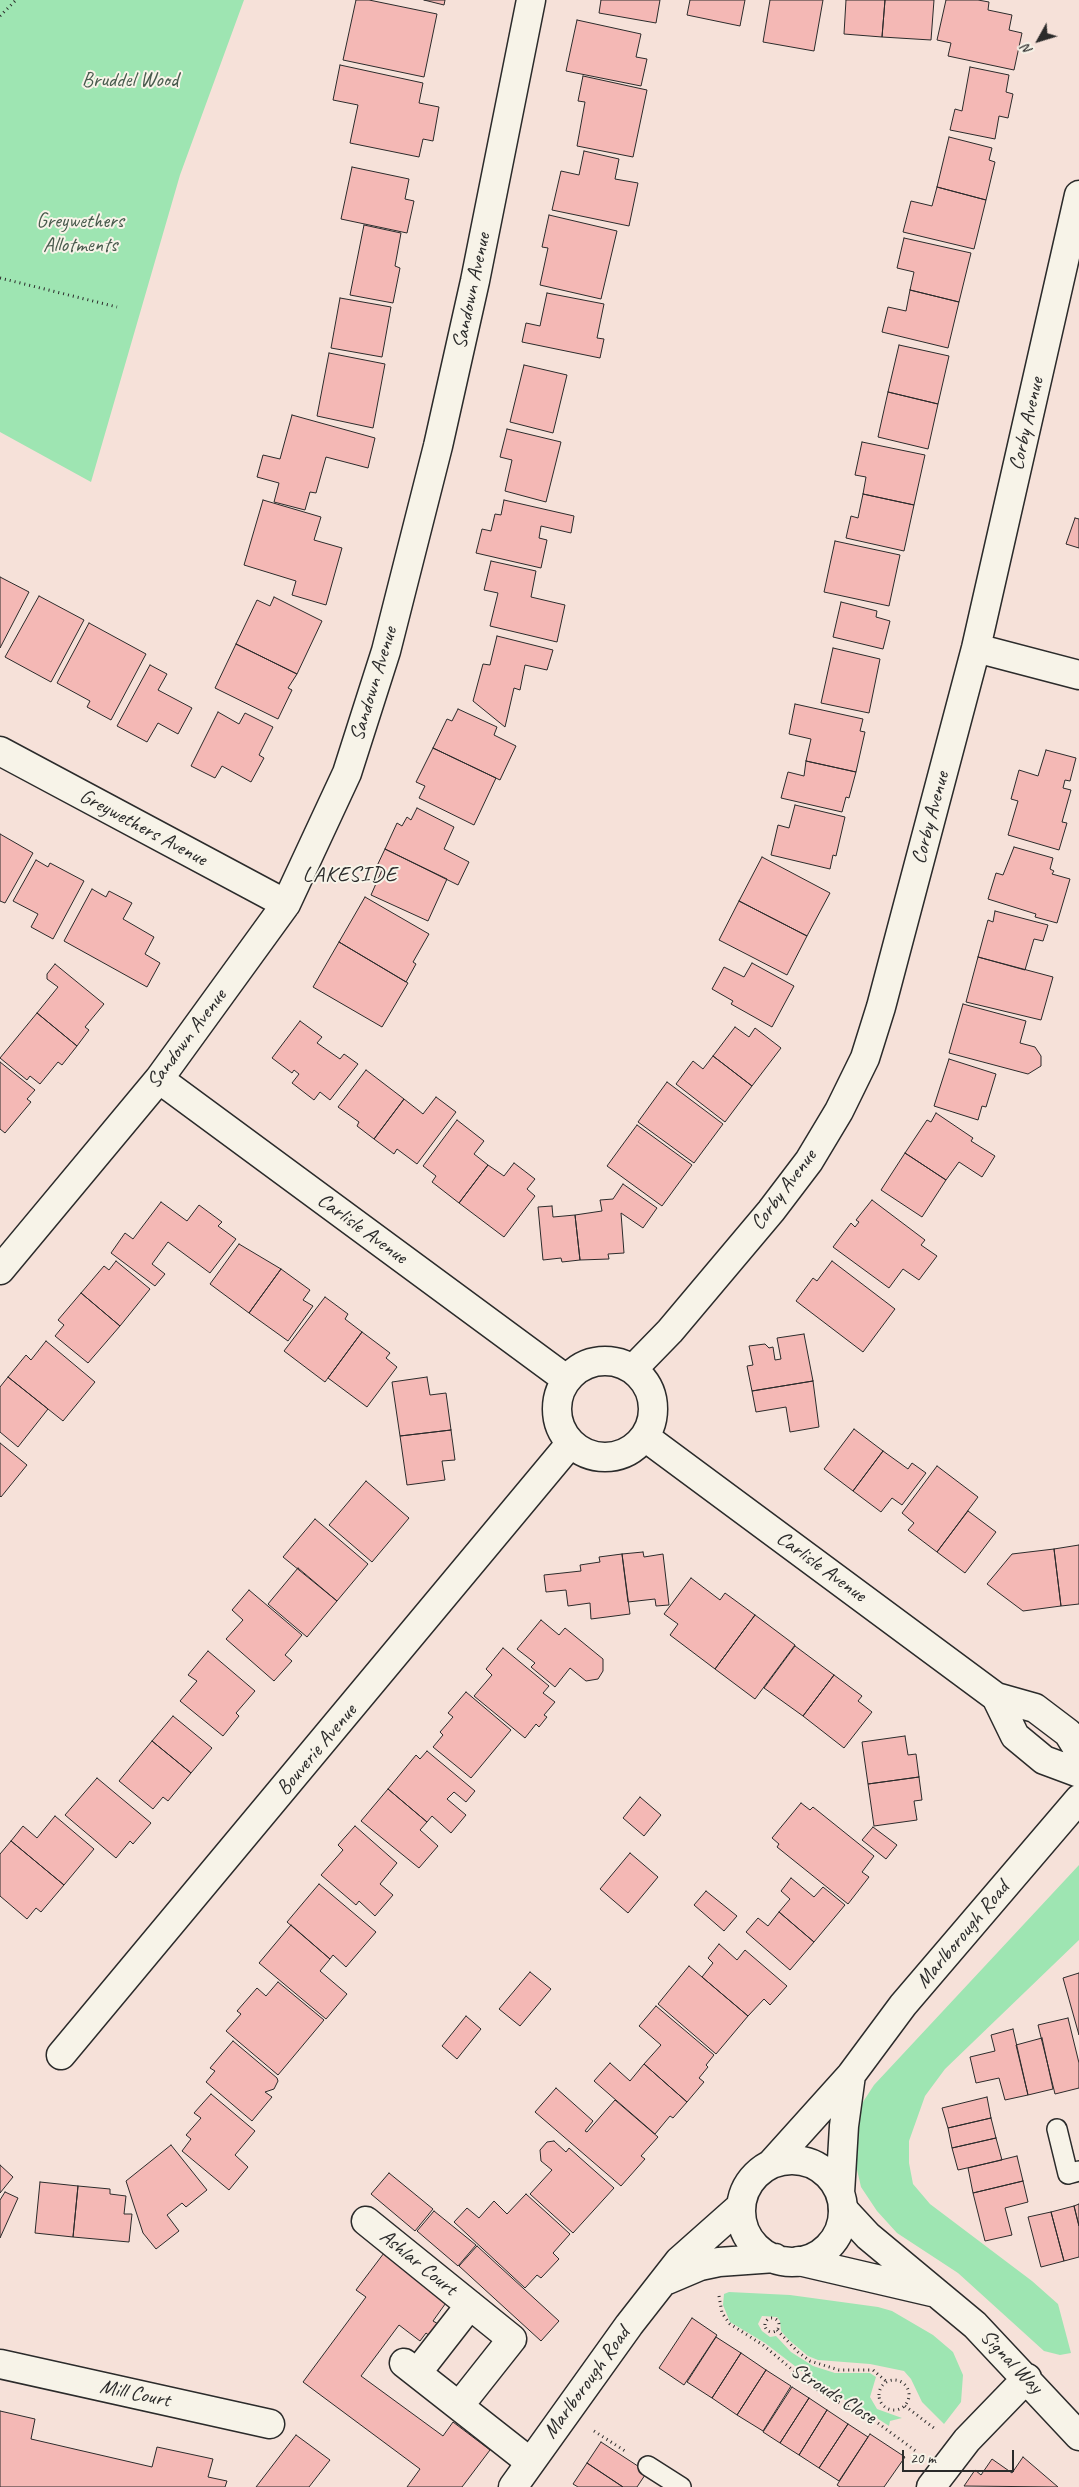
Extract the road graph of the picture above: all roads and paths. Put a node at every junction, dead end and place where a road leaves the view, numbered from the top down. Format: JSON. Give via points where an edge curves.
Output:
{"nodes":[{"id":1,"x":16,"y":0,"type":"edge"},
{"id":2,"x":532,"y":0,"type":"edge"},
{"id":3,"x":0,"y":16,"type":"edge"},
{"id":4,"x":1079,"y":195,"type":"edge"},
{"id":5,"x":0,"y":278,"type":"edge"},
{"id":6,"x":117,"y":307,"type":"dead end"},
{"id":7,"x":976,"y":648,"type":"junction"},
{"id":8,"x":1079,"y":675,"type":"edge"},
{"id":9,"x":0,"y":751,"type":"edge"},
{"id":10,"x":286,"y":904,"type":"junction"},
{"id":11,"x":159,"y":1079,"type":"junction"},
{"id":12,"x":0,"y":1270,"type":"edge"},
{"id":13,"x":633,"y":1369,"type":"junction"},
{"id":14,"x":566,"y":1380,"type":"junction"},
{"id":15,"x":645,"y":1437,"type":"junction"},
{"id":16,"x":570,"y":1444,"type":"junction"},
{"id":17,"x":996,"y":1697,"type":"junction"},
{"id":18,"x":1079,"y":1751,"type":"edge"},
{"id":19,"x":1079,"y":1773,"type":"edge"},
{"id":20,"x":1079,"y":1799,"type":"edge"},
{"id":21,"x":61,"y":2055,"type":"dead end"},
{"id":22,"x":851,"y":2075,"type":"junction"},
{"id":23,"x":1057,"y":2129,"type":"dead end"},
{"id":24,"x":770,"y":2165,"type":"junction"},
{"id":25,"x":1079,"y":2171,"type":"edge"},
{"id":26,"x":842,"y":2201,"type":"junction"},
{"id":27,"x":741,"y":2206,"type":"junction"},
{"id":28,"x":366,"y":2221,"type":"dead end"},
{"id":29,"x":787,"y":2260,"type":"junction"},
{"id":30,"x":664,"y":2282,"type":"junction"},
{"id":31,"x":718,"y":2288,"type":"dead end"},
{"id":32,"x":938,"y":2294,"type":"junction"},
{"id":33,"x":470,"y":2305,"type":"junction"},
{"id":34,"x":777,"y":2330,"type":"junction"},
{"id":35,"x":0,"y":2364,"type":"edge"},
{"id":36,"x":1027,"y":2378,"type":"junction"},
{"id":37,"x":887,"y":2382,"type":"junction"},
{"id":38,"x":459,"y":2406,"type":"junction"},
{"id":39,"x":270,"y":2424,"type":"dead end"},
{"id":40,"x":589,"y":2428,"type":"dead end"},
{"id":41,"x":1079,"y":2436,"type":"edge"},
{"id":42,"x":530,"y":2462,"type":"junction"},
{"id":43,"x":648,"y":2466,"type":"joint"},
{"id":44,"x":937,"y":2479,"type":"edge"},
{"id":45,"x":513,"y":2487,"type":"edge"},
{"id":46,"x":681,"y":2487,"type":"edge"}],
"edges":[{"from":1,"to":3,"type":"path"},
{"from":2,"to":10,"type":"street","name":"Sandown Avenue","via":[[438,446],[386,651],[347,773]]},
{"from":4,"to":7,"type":"street","name":"Corby Avenue"},
{"from":5,"to":6,"type":"path"},
{"from":7,"to":8,"type":"street"},
{"from":7,"to":13,"type":"street","name":"Corby Avenue","via":[[865,1058],[839,1112],[809,1161],[676,1324]]},
{"from":9,"to":10,"type":"street","name":"Greywethers Avenue"},
{"from":10,"to":11,"type":"street","name":"Sandown Avenue"},
{"from":11,"to":12,"type":"street","name":"Sandown Avenue"},
{"from":11,"to":14,"type":"street","name":"Carlisle Avenue"},
{"from":13,"to":14,"type":"street","via":[[605,1361],[590,1363],[577,1369]]},
{"from":13,"to":15,"type":"street","via":[[644,1380],[654,1408]]},
{"from":14,"to":16,"type":"street","via":[[556,1405],[557,1419]]},
{"from":15,"to":16,"type":"street","via":[[635,1447],[609,1458],[595,1457]]},
{"from":15,"to":17,"type":"street","name":"Carlisle Avenue"},
{"from":16,"to":21,"type":"street","name":"Bouverie Avenue"},
{"from":17,"to":18,"type":"street","name":"Carlisle Avenue","via":[[1035,1708],[1068,1733]]},
{"from":17,"to":19,"type":"street","name":"Carlisle Avenue","via":[[1015,1736],[1044,1760]]},
{"from":20,"to":22,"type":"street","name":"Marlborough Road","via":[[903,2005]]},
{"from":22,"to":24,"type":"street","name":"Marlborough Road"},
{"from":22,"to":26,"type":"street","name":"Marlborough Road","via":[[844,2126]]},
{"from":23,"to":25,"type":"lane","via":[[1068,2174]]},
{"from":24,"to":26,"type":"street","via":[[786,2160],[803,2161],[819,2167],[832,2179]]},
{"from":24,"to":27,"type":"street","via":[[756,2175],[746,2189]]},
{"from":26,"to":29,"type":"street","via":[[842,2224],[831,2243],[814,2257]]},
{"from":26,"to":32,"type":"street","name":"Signal Way","via":[[868,2236]]},
{"from":27,"to":29,"type":"street","via":[[749,2238],[760,2250]]},
{"from":27,"to":30,"type":"street","name":"Marlborough Road","via":[[679,2261]]},
{"from":28,"to":33,"type":"street","name":"Ashlar Court"},
{"from":29,"to":30,"type":"street","name":"Marlborough Road","via":[[719,2262],[683,2272]]},
{"from":29,"to":32,"type":"street","name":"Signal Way"},
{"from":30,"to":42,"type":"street","name":"Marlborough Road"},
{"from":31,"to":44,"type":"path","name":"Strouds Close","via":[[722,2314],[730,2324],[832,2400],[873,2419]]},
{"from":32,"to":36,"type":"street","name":"Signal Way","via":[[975,2325]]},
{"from":33,"to":38,"type":"street","name":"Ashlar Court","via":[[512,2339]]},
{"from":33,"to":38,"type":"street","name":"Ashlar Court","via":[[411,2368]]},
{"from":34,"to":34,"type":"path","via":[[776,2320],[768,2320],[765,2324],[767,2330]]},
{"from":34,"to":37,"type":"path","via":[[810,2361],[840,2370],[873,2370]]},
{"from":35,"to":39,"type":"street","name":"Mill Court"},
{"from":36,"to":41,"type":"street","name":"Signal Way"},
{"from":36,"to":44,"type":"street","via":[[967,2440]]},
{"from":37,"to":37,"type":"path","via":[[899,2381],[908,2388],[908,2401],[901,2409],[891,2410],[880,2402],[879,2393]]},
{"from":38,"to":42,"type":"street","name":"Ashlar Court"},
{"from":40,"to":43,"type":"path"},
{"from":42,"to":45,"type":"street","name":"Marlborough Road"},
{"from":43,"to":46,"type":"lane"}]}
